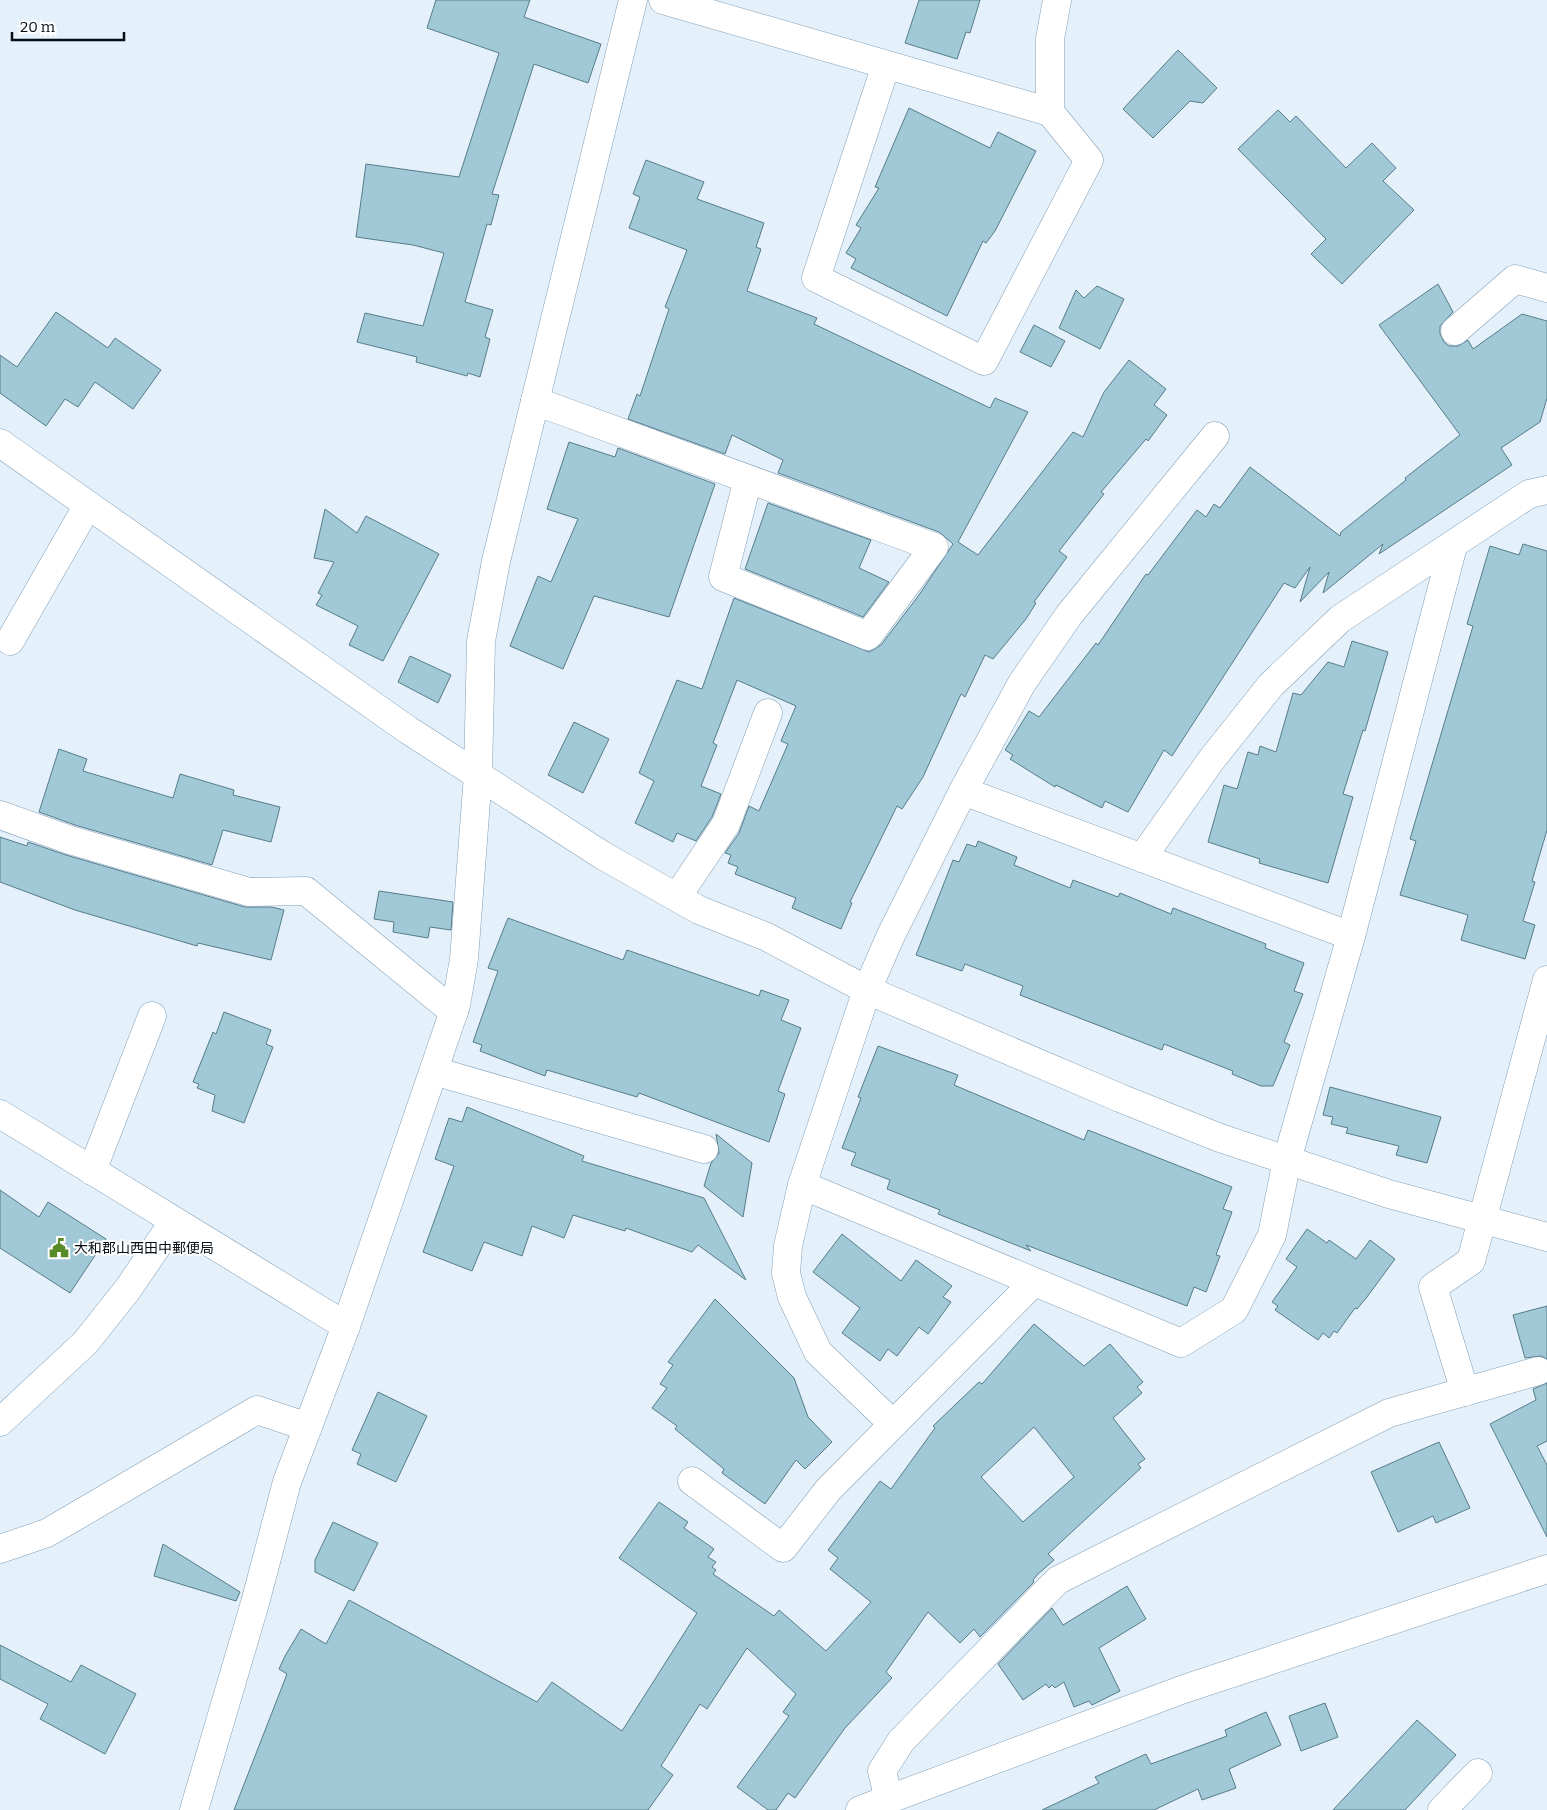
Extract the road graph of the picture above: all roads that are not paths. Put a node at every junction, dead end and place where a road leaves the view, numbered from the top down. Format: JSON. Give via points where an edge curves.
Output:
{"nodes":[{"id":1,"x":633,"y":0,"type":"edge"},
{"id":2,"x":663,"y":0,"type":"edge"},
{"id":3,"x":1056,"y":0,"type":"edge"},
{"id":4,"x":886,"y":65,"type":"junction"},
{"id":5,"x":1050,"y":112,"type":"junction"},
{"id":6,"x":1547,"y":288,"type":"edge"},
{"id":7,"x":1455,"y":331,"type":"dead end"},
{"id":8,"x":535,"y":401,"type":"junction"},
{"id":9,"x":1215,"y":436,"type":"dead end"},
{"id":10,"x":0,"y":443,"type":"edge"},
{"id":11,"x":748,"y":479,"type":"junction"},
{"id":12,"x":1547,"y":490,"type":"edge"},
{"id":13,"x":88,"y":505,"type":"junction"},
{"id":14,"x":1453,"y":546,"type":"junction"},
{"id":15,"x":10,"y":641,"type":"dead end"},
{"id":16,"x":768,"y":713,"type":"dead end"},
{"id":17,"x":478,"y":775,"type":"junction"},
{"id":18,"x":963,"y":791,"type":"junction"},
{"id":19,"x":0,"y":815,"type":"edge"},
{"id":20,"x":1142,"y":858,"type":"junction"},
{"id":21,"x":678,"y":897,"type":"junction"},
{"id":22,"x":1351,"y":936,"type":"junction"},
{"id":23,"x":1547,"y":980,"type":"edge"},
{"id":24,"x":867,"y":990,"type":"junction"},
{"id":25,"x":454,"y":1012,"type":"junction"},
{"id":26,"x":152,"y":1016,"type":"dead end"},
{"id":27,"x":434,"y":1071,"type":"junction"},
{"id":28,"x":0,"y":1114,"type":"edge"},
{"id":29,"x":704,"y":1149,"type":"dead end"},
{"id":30,"x":1287,"y":1160,"type":"junction"},
{"id":31,"x":92,"y":1171,"type":"junction"},
{"id":32,"x":802,"y":1185,"type":"junction"},
{"id":33,"x":174,"y":1221,"type":"junction"},
{"id":34,"x":1484,"y":1221,"type":"junction"},
{"id":35,"x":1547,"y":1237,"type":"edge"},
{"id":36,"x":1034,"y":1282,"type":"junction"},
{"id":37,"x":346,"y":1326,"type":"junction"},
{"id":38,"x":1538,"y":1371,"type":"dead end"},
{"id":39,"x":1464,"y":1392,"type":"junction"},
{"id":40,"x":0,"y":1422,"type":"edge"},
{"id":41,"x":893,"y":1424,"type":"junction"},
{"id":42,"x":308,"y":1428,"type":"junction"},
{"id":43,"x":692,"y":1481,"type":"dead end"},
{"id":44,"x":0,"y":1550,"type":"edge"},
{"id":45,"x":1547,"y":1569,"type":"edge"},
{"id":46,"x":1478,"y":1773,"type":"dead end"},
{"id":47,"x":889,"y":1800,"type":"junction"},
{"id":48,"x":194,"y":1810,"type":"edge"},
{"id":49,"x":860,"y":1810,"type":"edge"},
{"id":50,"x":1442,"y":1810,"type":"edge"}],
"edges":[{"from":1,"to":8,"type":"street"},
{"from":2,"to":4,"type":"street"},
{"from":3,"to":5,"type":"street","via":[[1050,39]]},
{"from":4,"to":5,"type":"street"},
{"from":4,"to":5,"type":"street","via":[[816,278],[984,361],[1089,160]]},
{"from":6,"to":7,"type":"street","via":[[1515,278]]},
{"from":8,"to":11,"type":"street"},
{"from":8,"to":17,"type":"street","via":[[496,561],[481,640]]},
{"from":9,"to":18,"type":"street","via":[[1070,615],[1022,683]]},
{"from":10,"to":13,"type":"street"},
{"from":11,"to":11,"type":"street","via":[[758,482],[934,547],[868,636],[723,577]]},
{"from":12,"to":14,"type":"street","via":[[1529,494]]},
{"from":13,"to":15,"type":"street"},
{"from":13,"to":17,"type":"street","via":[[408,730]]},
{"from":14,"to":20,"type":"street","via":[[1340,619],[1271,685],[1212,759]]},
{"from":14,"to":22,"type":"street"},
{"from":16,"to":21,"type":"street","via":[[726,824]]},
{"from":17,"to":21,"type":"street","via":[[602,855]]},
{"from":17,"to":25,"type":"street","via":[[464,959]]},
{"from":18,"to":20,"type":"street"},
{"from":18,"to":24,"type":"street"},
{"from":19,"to":25,"type":"street","via":[[70,840],[249,892],[306,891]]},
{"from":20,"to":22,"type":"street"},
{"from":21,"to":24,"type":"street","via":[[700,910],[767,937]]},
{"from":22,"to":30,"type":"street"},
{"from":23,"to":34,"type":"street"},
{"from":24,"to":30,"type":"street","via":[[1120,1098],[1220,1138]]},
{"from":24,"to":32,"type":"street"},
{"from":25,"to":27,"type":"street"},
{"from":26,"to":31,"type":"street"},
{"from":27,"to":29,"type":"street"},
{"from":27,"to":37,"type":"street"},
{"from":28,"to":31,"type":"street"},
{"from":30,"to":34,"type":"street"},
{"from":30,"to":36,"type":"street","via":[[1272,1235],[1234,1310],[1181,1343]]},
{"from":31,"to":33,"type":"street"},
{"from":32,"to":36,"type":"street"},
{"from":32,"to":41,"type":"street","via":[[788,1246],[786,1272],[792,1297],[818,1352]]},
{"from":33,"to":37,"type":"street"},
{"from":33,"to":40,"type":"street","via":[[128,1289],[85,1343]]},
{"from":34,"to":35,"type":"street"},
{"from":34,"to":39,"type":"street","via":[[1471,1261],[1433,1288]]},
{"from":36,"to":41,"type":"street"},
{"from":37,"to":42,"type":"street"},
{"from":38,"to":39,"type":"street"},
{"from":39,"to":47,"type":"street","via":[[1389,1413],[1058,1580],[901,1741],[882,1771]]},
{"from":41,"to":43,"type":"street","via":[[828,1490],[783,1548]]},
{"from":42,"to":44,"type":"street","via":[[257,1410],[47,1533]]},
{"from":42,"to":48,"type":"street","via":[[287,1482]]},
{"from":45,"to":47,"type":"street","via":[[1184,1689]]},
{"from":46,"to":50,"type":"street"},
{"from":47,"to":49,"type":"street"}]}
